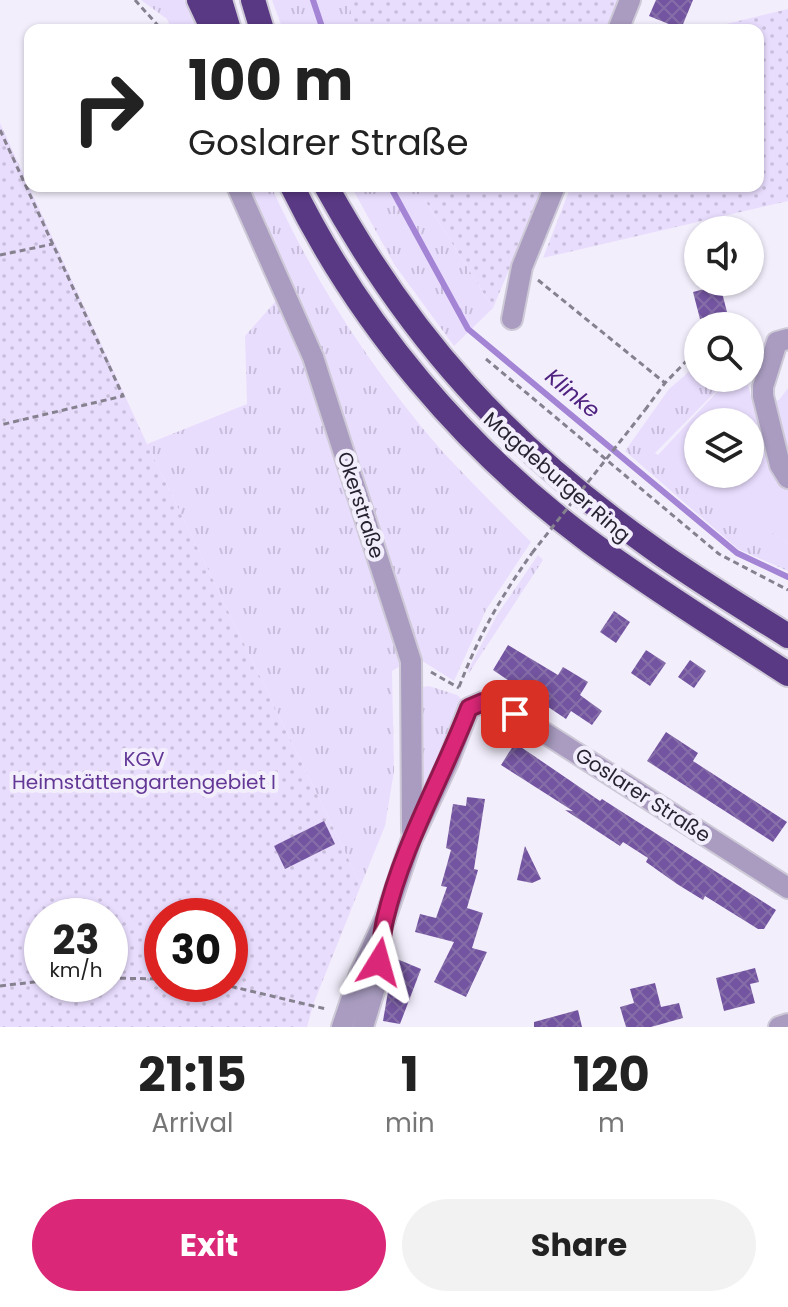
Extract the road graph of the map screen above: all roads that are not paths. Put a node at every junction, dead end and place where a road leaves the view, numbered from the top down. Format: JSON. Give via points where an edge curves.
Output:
{"nodes":[{"id":1,"x":199,"y":0,"type":"edge"},
{"id":2,"x":220,"y":0,"type":"edge"},
{"id":3,"x":253,"y":0,"type":"edge"},
{"id":4,"x":630,"y":0,"type":"edge"},
{"id":5,"x":210,"y":24,"type":"edge"},
{"id":6,"x":227,"y":24,"type":"edge"},
{"id":7,"x":260,"y":24,"type":"edge"},
{"id":8,"x":620,"y":24,"type":"edge"},
{"id":9,"x":240,"y":192,"type":"edge"},
{"id":10,"x":281,"y":192,"type":"edge"},
{"id":11,"x":295,"y":192,"type":"edge"},
{"id":12,"x":329,"y":192,"type":"edge"},
{"id":13,"x":553,"y":192,"type":"edge"},
{"id":14,"x":512,"y":319,"type":"dead end"},
{"id":15,"x":782,"y":341,"type":"edge"},
{"id":16,"x":389,"y":342,"type":"junction"},
{"id":17,"x":788,"y":478,"type":"edge"},
{"id":18,"x":777,"y":620,"type":"edge"},
{"id":19,"x":788,"y":636,"type":"edge"},
{"id":20,"x":788,"y":674,"type":"edge"},
{"id":21,"x":483,"y":702,"type":"joint"},
{"id":22,"x":412,"y":839,"type":"junction"},
{"id":23,"x":788,"y":888,"type":"edge"},
{"id":24,"x":385,"y":919,"type":"junction"},
{"id":25,"x":788,"y":1024,"type":"edge"},
{"id":26,"x":342,"y":1027,"type":"edge"},
{"id":27,"x":363,"y":1027,"type":"edge"},
{"id":28,"x":779,"y":1027,"type":"edge"}],
"edges":[{"from":1,"to":5,"type":"highway"},
{"from":2,"to":6,"type":"highway"},
{"from":3,"to":7,"type":"highway"},
{"from":4,"to":8,"type":"street"},
{"from":9,"to":22,"type":"street","name":"Okerstraße","via":[[313,357],[411,661]]},
{"from":10,"to":16,"type":"highway","via":[[336,289]]},
{"from":11,"to":16,"type":"highway","name":"Magdeburger Ring"},
{"from":12,"to":18,"type":"highway","name":"Magdeburger Ring","via":[[406,313],[497,420],[631,533]]},
{"from":13,"to":14,"type":"street","via":[[522,267]]},
{"from":15,"to":17,"type":"street","via":[[763,396]]},
{"from":16,"to":20,"type":"highway","name":"Magdeburger Ring","via":[[482,448],[563,520]]},
{"from":18,"to":19,"type":"highway","name":"Magdeburger Ring"},
{"from":21,"to":22,"type":"street","name":"Okerstraße","via":[[469,708]]},
{"from":21,"to":23,"type":"street","name":"Goslarer Straße","via":[[515,714]]},
{"from":22,"to":24,"type":"street","name":"Okerstraße"},
{"from":24,"to":26,"type":"street","name":"Okerstraße"},
{"from":24,"to":27,"type":"street","name":"Okerstraße","via":[[376,984]]},
{"from":25,"to":28,"type":"street"}]}
